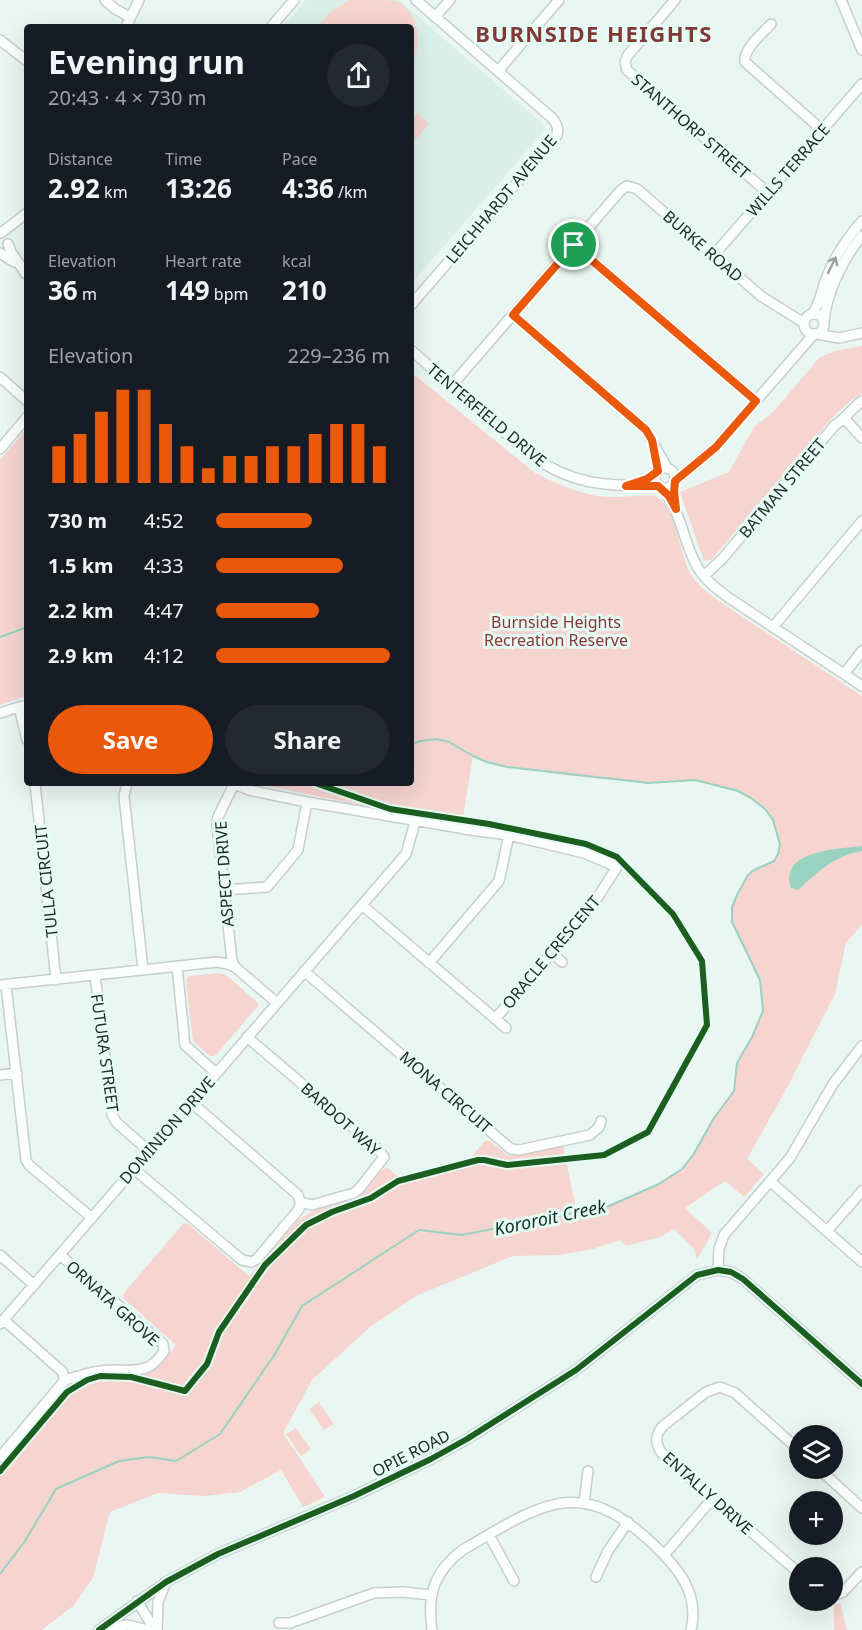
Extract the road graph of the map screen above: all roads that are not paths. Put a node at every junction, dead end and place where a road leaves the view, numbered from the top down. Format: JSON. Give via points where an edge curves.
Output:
{"nodes":[{"id":1,"x":105,"y":0,"type":"edge"},
{"id":2,"x":139,"y":0,"type":"edge"},
{"id":3,"x":294,"y":0,"type":"edge"},
{"id":4,"x":416,"y":0,"type":"edge"},
{"id":5,"x":450,"y":0,"type":"edge"},
{"id":6,"x":559,"y":0,"type":"edge"},
{"id":7,"x":841,"y":0,"type":"edge"},
{"id":8,"x":671,"y":2,"type":"edge"},
{"id":9,"x":435,"y":17,"type":"junction"},
{"id":10,"x":128,"y":22,"type":"edge"},
{"id":11,"x":274,"y":24,"type":"edge"},
{"id":12,"x":771,"y":24,"type":"dead end"},
{"id":13,"x":1,"y":41,"type":"edge"},
{"id":14,"x":862,"y":50,"type":"edge"},
{"id":15,"x":24,"y":59,"type":"edge"},
{"id":16,"x":498,"y":71,"type":"junction"},
{"id":17,"x":862,"y":84,"type":"edge"},
{"id":18,"x":822,"y":130,"type":"junction"},
{"id":19,"x":768,"y":193,"type":"junction"},
{"id":20,"x":24,"y":216,"type":"edge"},
{"id":21,"x":862,"y":221,"type":"edge"},
{"id":22,"x":1,"y":232,"type":"edge"},
{"id":23,"x":862,"y":236,"type":"edge"},
{"id":24,"x":8,"y":242,"type":"junction"},
{"id":25,"x":574,"y":245,"type":"junction"},
{"id":26,"x":0,"y":253,"type":"edge"},
{"id":27,"x":714,"y":255,"type":"junction"},
{"id":28,"x":24,"y":270,"type":"edge"},
{"id":29,"x":24,"y":271,"type":"edge"},
{"id":30,"x":414,"y":302,"type":"edge"},
{"id":31,"x":513,"y":315,"type":"junction"},
{"id":32,"x":807,"y":320,"type":"junction"},
{"id":33,"x":824,"y":323,"type":"junction"},
{"id":34,"x":862,"y":333,"type":"edge"},
{"id":35,"x":815,"y":334,"type":"junction"},
{"id":36,"x":846,"y":337,"type":"junction"},
{"id":37,"x":414,"y":355,"type":"edge"},
{"id":38,"x":796,"y":355,"type":"junction"},
{"id":39,"x":0,"y":377,"type":"edge"},
{"id":40,"x":452,"y":386,"type":"junction"},
{"id":41,"x":24,"y":398,"type":"edge"},
{"id":42,"x":756,"y":401,"type":"junction"},
{"id":43,"x":862,"y":401,"type":"edge"},
{"id":44,"x":845,"y":419,"type":"junction"},
{"id":45,"x":24,"y":421,"type":"edge"},
{"id":46,"x":862,"y":438,"type":"edge"},
{"id":47,"x":0,"y":449,"type":"edge"},
{"id":48,"x":695,"y":463,"type":"junction"},
{"id":49,"x":663,"y":471,"type":"junction"},
{"id":50,"x":674,"y":483,"type":"junction"},
{"id":51,"x":626,"y":486,"type":"junction"},
{"id":52,"x":659,"y":487,"type":"junction"},
{"id":53,"x":676,"y":509,"type":"junction"},
{"id":54,"x":862,"y":521,"type":"edge"},
{"id":55,"x":704,"y":576,"type":"junction"},
{"id":56,"x":773,"y":627,"type":"junction"},
{"id":57,"x":862,"y":651,"type":"edge"},
{"id":58,"x":844,"y":674,"type":"junction"},
{"id":59,"x":862,"y":686,"type":"edge"},
{"id":60,"x":23,"y":706,"type":"edge"},
{"id":61,"x":0,"y":713,"type":"edge"},
{"id":62,"x":35,"y":786,"type":"edge"},
{"id":63,"x":126,"y":786,"type":"edge"},
{"id":64,"x":232,"y":786,"type":"edge"},
{"id":65,"x":240,"y":786,"type":"edge"},
{"id":66,"x":307,"y":802,"type":"junction"},
{"id":67,"x":415,"y":822,"type":"junction"},
{"id":68,"x":509,"y":835,"type":"junction"},
{"id":69,"x":224,"y":890,"type":"junction"},
{"id":70,"x":362,"y":905,"type":"junction"},
{"id":71,"x":552,"y":953,"type":"junction"},
{"id":72,"x":562,"y":962,"type":"dead end"},
{"id":73,"x":429,"y":963,"type":"junction"},
{"id":74,"x":177,"y":966,"type":"junction"},
{"id":75,"x":235,"y":967,"type":"junction"},
{"id":76,"x":143,"y":970,"type":"junction"},
{"id":77,"x":304,"y":971,"type":"junction"},
{"id":78,"x":95,"y":975,"type":"junction"},
{"id":79,"x":57,"y":980,"type":"junction"},
{"id":80,"x":3,"y":985,"type":"edge"},
{"id":81,"x":277,"y":1003,"type":"junction"},
{"id":82,"x":495,"y":1019,"type":"junction"},
{"id":83,"x":506,"y":1029,"type":"dead end"},
{"id":84,"x":247,"y":1037,"type":"junction"},
{"id":85,"x":862,"y":1046,"type":"edge"},
{"id":86,"x":17,"y":1073,"type":"junction"},
{"id":87,"x":216,"y":1073,"type":"junction"},
{"id":88,"x":0,"y":1076,"type":"edge"},
{"id":89,"x":191,"y":1102,"type":"junction"},
{"id":90,"x":601,"y":1121,"type":"dead end"},
{"id":91,"x":149,"y":1151,"type":"junction"},
{"id":92,"x":134,"y":1169,"type":"junction"},
{"id":93,"x":771,"y":1182,"type":"junction"},
{"id":94,"x":862,"y":1191,"type":"edge"},
{"id":95,"x":300,"y":1202,"type":"junction"},
{"id":96,"x":92,"y":1218,"type":"junction"},
{"id":97,"x":827,"y":1231,"type":"junction"},
{"id":98,"x":60,"y":1255,"type":"junction"},
{"id":99,"x":0,"y":1256,"type":"edge"},
{"id":100,"x":862,"y":1262,"type":"edge"},
{"id":101,"x":718,"y":1270,"type":"junction"},
{"id":102,"x":34,"y":1285,"type":"junction"},
{"id":103,"x":2,"y":1322,"type":"edge"},
{"id":104,"x":65,"y":1380,"type":"junction"},
{"id":105,"x":862,"y":1384,"type":"edge"},
{"id":106,"x":789,"y":1442,"type":"edge"},
{"id":107,"x":0,"y":1457,"type":"edge"},
{"id":108,"x":588,"y":1471,"type":"dead end"},
{"id":109,"x":830,"y":1479,"type":"edge"},
{"id":110,"x":713,"y":1498,"type":"junction"},
{"id":111,"x":584,"y":1503,"type":"junction"},
{"id":112,"x":862,"y":1508,"type":"edge"},
{"id":113,"x":628,"y":1522,"type":"junction"},
{"id":114,"x":489,"y":1535,"type":"junction"},
{"id":115,"x":664,"y":1555,"type":"junction"},
{"id":116,"x":789,"y":1564,"type":"edge"},
{"id":117,"x":862,"y":1572,"type":"edge"},
{"id":118,"x":596,"y":1576,"type":"dead end"},
{"id":119,"x":514,"y":1581,"type":"dead end"},
{"id":120,"x":166,"y":1582,"type":"junction"},
{"id":121,"x":843,"y":1592,"type":"edge"},
{"id":122,"x":431,"y":1595,"type":"junction"},
{"id":123,"x":137,"y":1601,"type":"junction"},
{"id":124,"x":279,"y":1623,"type":"dead end"},
{"id":125,"x":99,"y":1630,"type":"edge"},
{"id":126,"x":148,"y":1630,"type":"edge"},
{"id":127,"x":156,"y":1630,"type":"edge"},
{"id":128,"x":432,"y":1630,"type":"edge"},
{"id":129,"x":691,"y":1630,"type":"edge"}],
"edges":[{"from":1,"to":10,"type":"street"},
{"from":2,"to":10,"type":"street"},
{"from":3,"to":11,"type":"street"},
{"from":4,"to":9,"type":"street","name":"LEICHHARDT AVENUE"},
{"from":5,"to":9,"type":"street"},
{"from":6,"to":16,"type":"street"},
{"from":7,"to":14,"type":"street"},
{"from":8,"to":19,"type":"street","name":"STANTHORP STREET","via":[[628,55],[627,70]]},
{"from":9,"to":16,"type":"street","name":"LEICHHARDT AVENUE"},
{"from":12,"to":18,"type":"street","via":[[744,56],[745,62]]},
{"from":13,"to":15,"type":"street"},
{"from":16,"to":30,"type":"street","name":"LEICHHARDT AVENUE","via":[[552,118],[558,134]]},
{"from":17,"to":18,"type":"street","name":"WILLS TERRACE"},
{"from":18,"to":19,"type":"street","name":"WILLS TERRACE"},
{"from":19,"to":27,"type":"street","name":"WILLS TERRACE"},
{"from":20,"to":22,"type":"street"},
{"from":20,"to":24,"type":"street"},
{"from":32,"to":21,"type":"street","name":"TENTERFIELD DRIVE","one_way":true,"via":[[819,302],[834,261]]},
{"from":22,"to":24,"type":"street"},
{"from":23,"to":33,"type":"street","via":[[840,270]]},
{"from":24,"to":26,"type":"street"},
{"from":24,"to":28,"type":"street"},
{"from":25,"to":27,"type":"street","name":"BURKE ROAD","via":[[627,186],[637,189]]},
{"from":25,"to":31,"type":"street"},
{"from":25,"to":42,"type":"street"},
{"from":26,"to":29,"type":"street"},
{"from":27,"to":32,"type":"street","name":"BURKE ROAD","via":[[761,296]]},
{"from":31,"to":40,"type":"street"},
{"from":31,"to":49,"type":"street","via":[[642,425],[649,433]]},
{"from":32,"to":33,"type":"street","via":[[818,315]]},
{"from":32,"to":35,"type":"street","via":[[808,332]]},
{"from":32,"to":38,"type":"street","name":"TENTERFIELD DRIVE"},
{"from":33,"to":35,"type":"street"},
{"from":33,"to":36,"type":"street"},
{"from":34,"to":36,"type":"street"},
{"from":35,"to":36,"type":"street"},
{"from":35,"to":38,"type":"street","name":"TENTERFIELD DRIVE"},
{"from":37,"to":40,"type":"street","name":"TENTERFIELD DRIVE"},
{"from":38,"to":42,"type":"street","name":"TENTERFIELD DRIVE"},
{"from":39,"to":41,"type":"street"},
{"from":40,"to":51,"type":"street","name":"TENTERFIELD DRIVE","via":[[548,467],[589,483]]},
{"from":42,"to":48,"type":"street","name":"TENTERFIELD DRIVE","via":[[716,447]]},
{"from":43,"to":44,"type":"street","name":"BATMAN STREET"},
{"from":44,"to":46,"type":"street"},
{"from":44,"to":55,"type":"street","name":"BATMAN STREET","via":[[831,429]]},
{"from":45,"to":47,"type":"street"},
{"from":48,"to":49,"type":"street","name":"TENTERFIELD DRIVE"},
{"from":48,"to":50,"type":"street","name":"TENTERFIELD DRIVE"},
{"from":49,"to":50,"type":"street","via":[[675,474]]},
{"from":49,"to":51,"type":"street","name":"TENTERFIELD DRIVE"},
{"from":49,"to":52,"type":"street","via":[[655,480]]},
{"from":50,"to":52,"type":"street","via":[[669,488]]},
{"from":50,"to":53,"type":"street"},
{"from":51,"to":52,"type":"street","name":"TENTERFIELD DRIVE"},
{"from":52,"to":53,"type":"street"},
{"from":53,"to":55,"type":"street"},
{"from":54,"to":56,"type":"street"},
{"from":55,"to":56,"type":"street"},
{"from":56,"to":58,"type":"street"},
{"from":57,"to":58,"type":"street"},
{"from":58,"to":59,"type":"street"},
{"from":60,"to":61,"type":"street"},
{"from":62,"to":79,"type":"street","name":"TULLA CIRCUIT"},
{"from":63,"to":76,"type":"street","via":[[124,796]]},
{"from":64,"to":69,"type":"street","name":"ASPECT DRIVE","via":[[217,825]]},
{"from":65,"to":66,"type":"street","name":"ORACLE CRESCENT"},
{"from":66,"to":67,"type":"street","name":"ORACLE CRESCENT"},
{"from":66,"to":69,"type":"street","via":[[298,850],[267,887]]},
{"from":67,"to":68,"type":"street","name":"ORACLE CRESCENT"},
{"from":67,"to":70,"type":"street","name":"DOMINION DRIVE","via":[[406,854]]},
{"from":68,"to":71,"type":"street","name":"ORACLE CRESCENT","via":[[584,853],[620,870]]},
{"from":68,"to":73,"type":"street","via":[[499,881]]},
{"from":69,"to":75,"type":"street","name":"ASPECT DRIVE"},
{"from":70,"to":73,"type":"street"},
{"from":70,"to":77,"type":"street","name":"DOMINION DRIVE"},
{"from":71,"to":72,"type":"street"},
{"from":71,"to":82,"type":"street","name":"ORACLE CRESCENT"},
{"from":73,"to":82,"type":"street"},
{"from":74,"to":75,"type":"street","via":[[217,962]]},
{"from":74,"to":76,"type":"street"},
{"from":74,"to":87,"type":"street","via":[[185,1046]]},
{"from":75,"to":81,"type":"street"},
{"from":76,"to":78,"type":"street"},
{"from":77,"to":81,"type":"street","name":"DOMINION DRIVE"},
{"from":77,"to":90,"type":"street","name":"MONA CIRCUIT","via":[[511,1149],[590,1135]]},
{"from":78,"to":79,"type":"street"},
{"from":78,"to":91,"type":"street","name":"FUTURA STREET","via":[[112,1115]]},
{"from":79,"to":80,"type":"street"},
{"from":80,"to":86,"type":"street"},
{"from":81,"to":84,"type":"street","name":"DOMINION DRIVE"},
{"from":82,"to":83,"type":"street"},
{"from":84,"to":87,"type":"street","name":"DOMINION DRIVE"},
{"from":84,"to":95,"type":"street","name":"BARDOT WAY","via":[[384,1157],[354,1193],[312,1205]]},
{"from":85,"to":93,"type":"street"},
{"from":86,"to":88,"type":"street"},
{"from":86,"to":96,"type":"street","via":[[26,1160]]},
{"from":87,"to":89,"type":"street","name":"DOMINION DRIVE"},
{"from":89,"to":91,"type":"street","name":"DOMINION DRIVE"},
{"from":89,"to":95,"type":"street","via":[[298,1195]]},
{"from":91,"to":92,"type":"street","name":"DOMINION DRIVE"},
{"from":92,"to":95,"type":"street","via":[[248,1262],[257,1258]]},
{"from":92,"to":96,"type":"street","name":"DOMINION DRIVE"},
{"from":93,"to":97,"type":"street"},
{"from":93,"to":101,"type":"street","via":[[724,1235]]},
{"from":94,"to":97,"type":"street"},
{"from":96,"to":98,"type":"street","name":"DOMINION DRIVE"},
{"from":97,"to":100,"type":"street"},
{"from":98,"to":102,"type":"street","name":"DOMINION DRIVE"},
{"from":98,"to":104,"type":"street","name":"ORNATA GROVE","via":[[163,1344],[164,1351],[153,1364],[139,1371],[100,1371]]},
{"from":99,"to":102,"type":"street"},
{"from":101,"to":105,"type":"street","via":[[731,1272],[751,1284]]},
{"from":101,"to":120,"type":"street","name":"OPIE ROAD","via":[[690,1279],[585,1363],[432,1459],[230,1548]]},
{"from":102,"to":103,"type":"street","name":"DOMINION DRIVE"},
{"from":103,"to":104,"type":"street","via":[[62,1371]]},
{"from":104,"to":107,"type":"street"},
{"from":106,"to":110,"type":"street","name":"ENTALLY DRIVE","via":[[730,1390],[720,1386],[711,1389],[663,1426],[657,1441],[665,1457]]},
{"from":108,"to":111,"type":"street"},
{"from":109,"to":112,"type":"street"},
{"from":110,"to":115,"type":"street"},
{"from":110,"to":116,"type":"street","name":"ENTALLY DRIVE"},
{"from":111,"to":113,"type":"street","via":[[608,1510]]},
{"from":111,"to":114,"type":"street","via":[[544,1507]]},
{"from":113,"to":115,"type":"street"},
{"from":113,"to":118,"type":"street"},
{"from":114,"to":119,"type":"street"},
{"from":114,"to":122,"type":"street","via":[[454,1557],[439,1575]]},
{"from":115,"to":129,"type":"street","via":[[680,1571],[688,1587],[693,1606]]},
{"from":117,"to":121,"type":"street"},
{"from":120,"to":123,"type":"street","name":"OPIE ROAD"},
{"from":120,"to":127,"type":"street","via":[[158,1602]]},
{"from":122,"to":124,"type":"street","via":[[374,1593],[290,1623]]},
{"from":122,"to":128,"type":"street"},
{"from":123,"to":125,"type":"street","name":"OPIE ROAD"},
{"from":123,"to":127,"type":"street"},
{"from":125,"to":126,"type":"street","via":[[127,1625]]}]}
